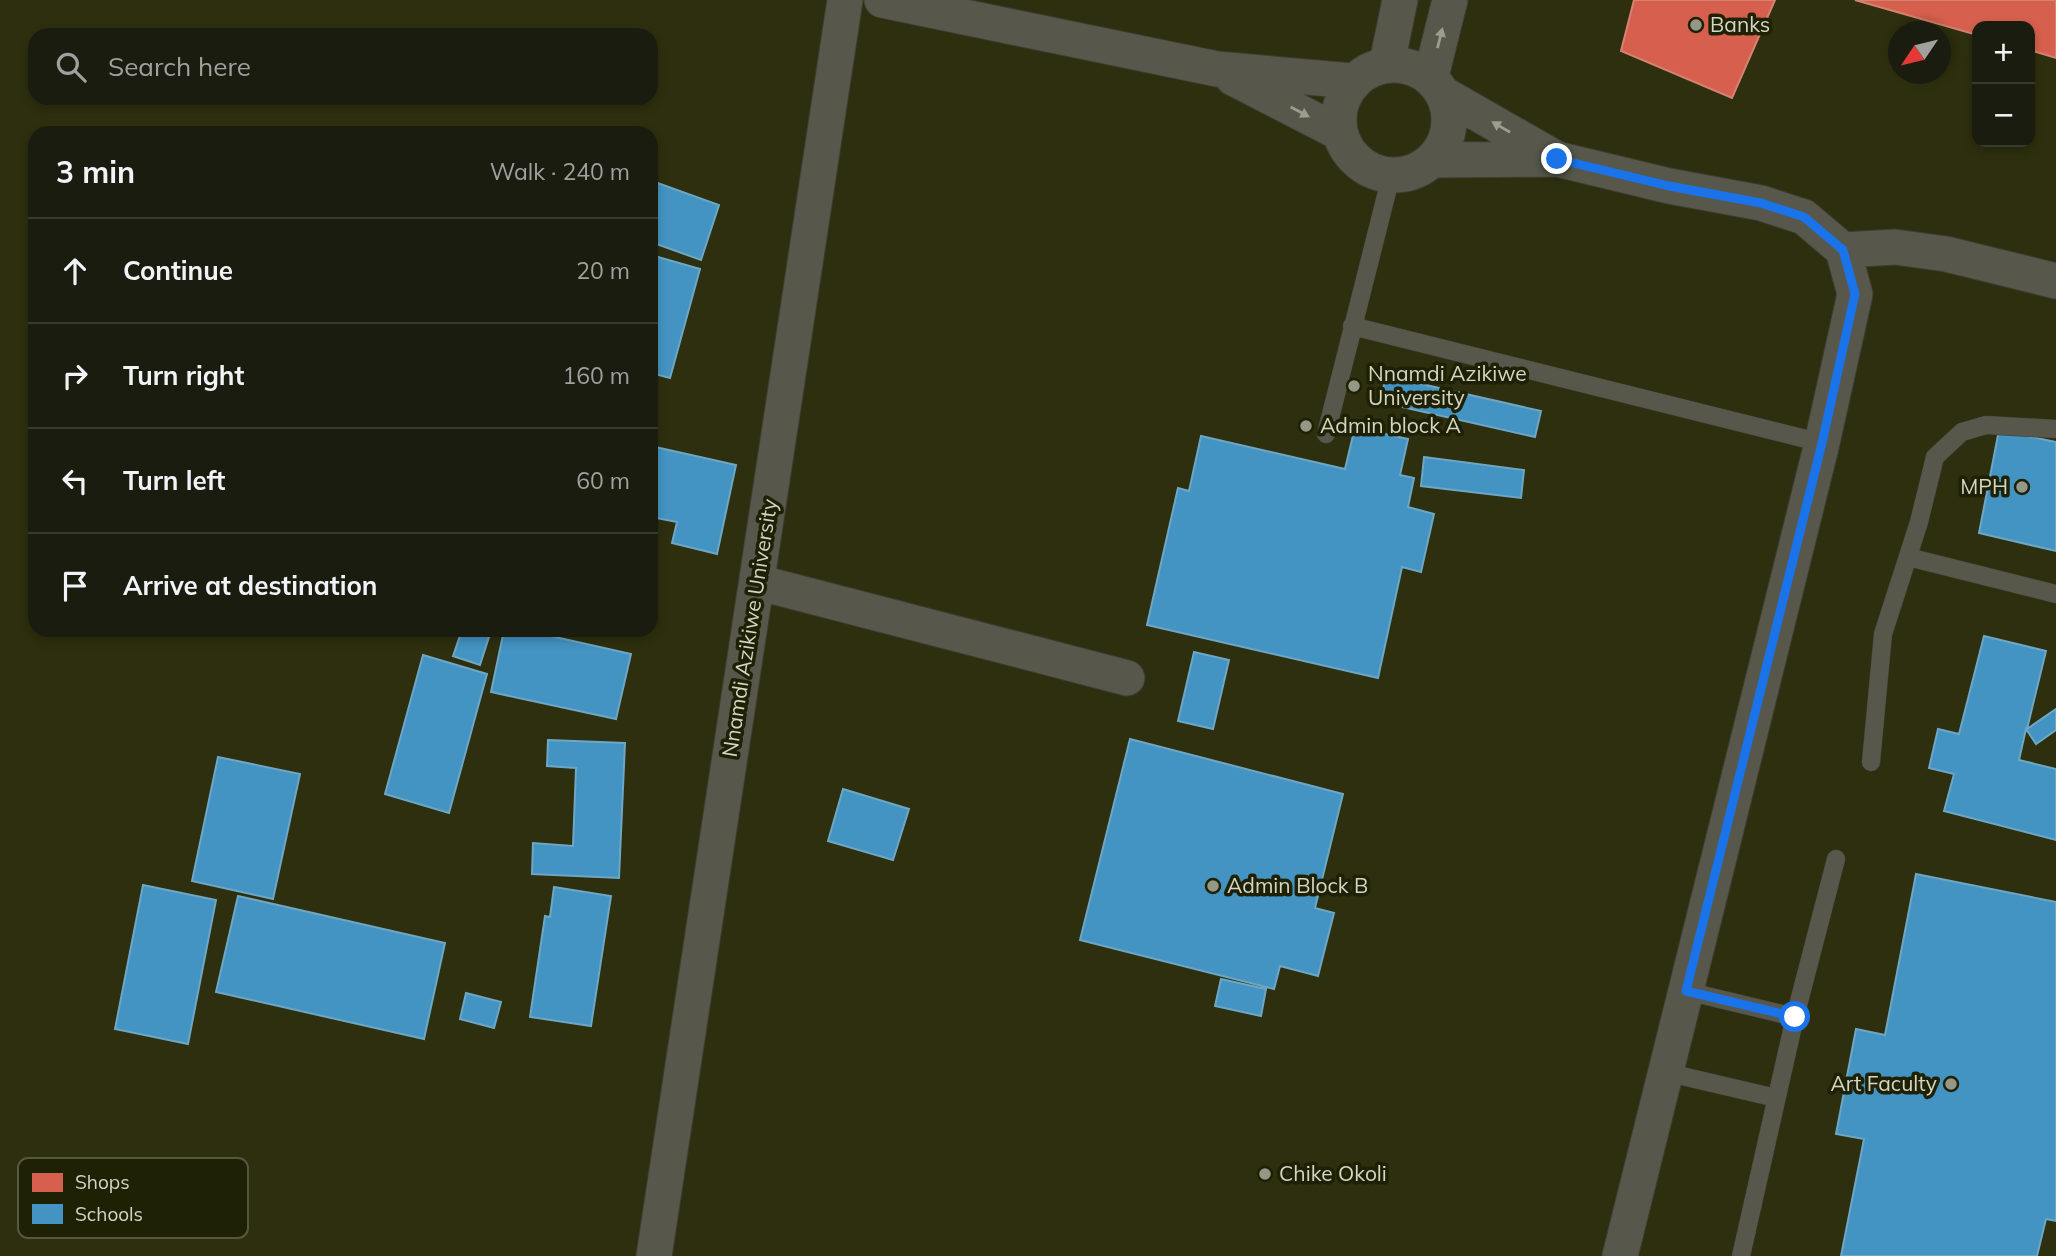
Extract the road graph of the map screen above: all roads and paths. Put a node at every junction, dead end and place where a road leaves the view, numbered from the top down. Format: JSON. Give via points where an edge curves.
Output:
{"nodes":[{"id":1,"x":845,"y":0,"type":"edge"},
{"id":2,"x":882,"y":0,"type":"edge"},
{"id":3,"x":1401,"y":0,"type":"edge"},
{"id":4,"x":1450,"y":0,"type":"edge"},
{"id":5,"x":1387,"y":63,"type":"junction"},
{"id":6,"x":1217,"y":69,"type":"junction"},
{"id":7,"x":1352,"y":81,"type":"junction"},
{"id":8,"x":1438,"y":86,"type":"junction"},
{"id":9,"x":1340,"y":133,"type":"junction"},
{"id":10,"x":1557,"y":159,"type":"junction"},
{"id":11,"x":1433,"y":160,"type":"junction"},
{"id":12,"x":1391,"y":176,"type":"junction"},
{"id":13,"x":1843,"y":250,"type":"junction"},
{"id":14,"x":2056,"y":281,"type":"edge"},
{"id":15,"x":1352,"y":326,"type":"junction"},
{"id":16,"x":2056,"y":429,"type":"edge"},
{"id":17,"x":1326,"y":434,"type":"dead end"},
{"id":18,"x":1822,"y":443,"type":"junction"},
{"id":19,"x":1908,"y":557,"type":"junction"},
{"id":20,"x":757,"y":582,"type":"junction"},
{"id":21,"x":2056,"y":594,"type":"edge"},
{"id":22,"x":1127,"y":678,"type":"dead end"},
{"id":23,"x":1871,"y":762,"type":"dead end"},
{"id":24,"x":1836,"y":859,"type":"dead end"},
{"id":25,"x":1686,"y":991,"type":"junction"},
{"id":26,"x":1795,"y":1017,"type":"junction"},
{"id":27,"x":1665,"y":1072,"type":"junction"},
{"id":28,"x":1776,"y":1098,"type":"junction"},
{"id":29,"x":654,"y":1256,"type":"edge"},
{"id":30,"x":1620,"y":1256,"type":"edge"},
{"id":31,"x":1741,"y":1256,"type":"edge"}],
"edges":[{"from":1,"to":20,"type":"street","name":"Nnamdi Azikiwe University"},
{"from":2,"to":6,"type":"street"},
{"from":3,"to":5,"type":"street"},
{"from":8,"to":4,"type":"street","one_way":true},
{"from":5,"to":7,"type":"street"},
{"from":5,"to":8,"type":"street","via":[[1410,65]]},
{"from":6,"to":7,"type":"street"},
{"from":6,"to":9,"type":"street","one_way":true},
{"from":7,"to":9,"type":"street","via":[[1339,106]]},
{"from":10,"to":8,"type":"street","one_way":true},
{"from":8,"to":11,"type":"street","via":[[1451,117],[1447,141]]},
{"from":9,"to":12,"type":"street","via":[[1359,162]]},
{"from":10,"to":11,"type":"street"},
{"from":10,"to":13,"type":"street","via":[[1761,203],[1804,217]]},
{"from":11,"to":12,"type":"street","via":[[1414,172]]},
{"from":12,"to":15,"type":"lane"},
{"from":13,"to":14,"type":"street","via":[[1895,247],[1946,254]]},
{"from":13,"to":18,"type":"street","via":[[1855,294]]},
{"from":15,"to":17,"type":"lane"},
{"from":15,"to":18,"type":"lane"},
{"from":16,"to":19,"type":"lane","via":[[1986,425],[1962,432],[1935,457]]},
{"from":18,"to":25,"type":"street"},
{"from":19,"to":21,"type":"lane"},
{"from":19,"to":23,"type":"lane","via":[[1883,634]]},
{"from":20,"to":22,"type":"street"},
{"from":20,"to":29,"type":"street","name":"Nnamdi Azikiwe University"},
{"from":24,"to":26,"type":"lane"},
{"from":25,"to":26,"type":"lane"},
{"from":25,"to":27,"type":"street"},
{"from":26,"to":28,"type":"lane"},
{"from":27,"to":28,"type":"lane"},
{"from":27,"to":30,"type":"street"},
{"from":28,"to":31,"type":"lane"}]}
